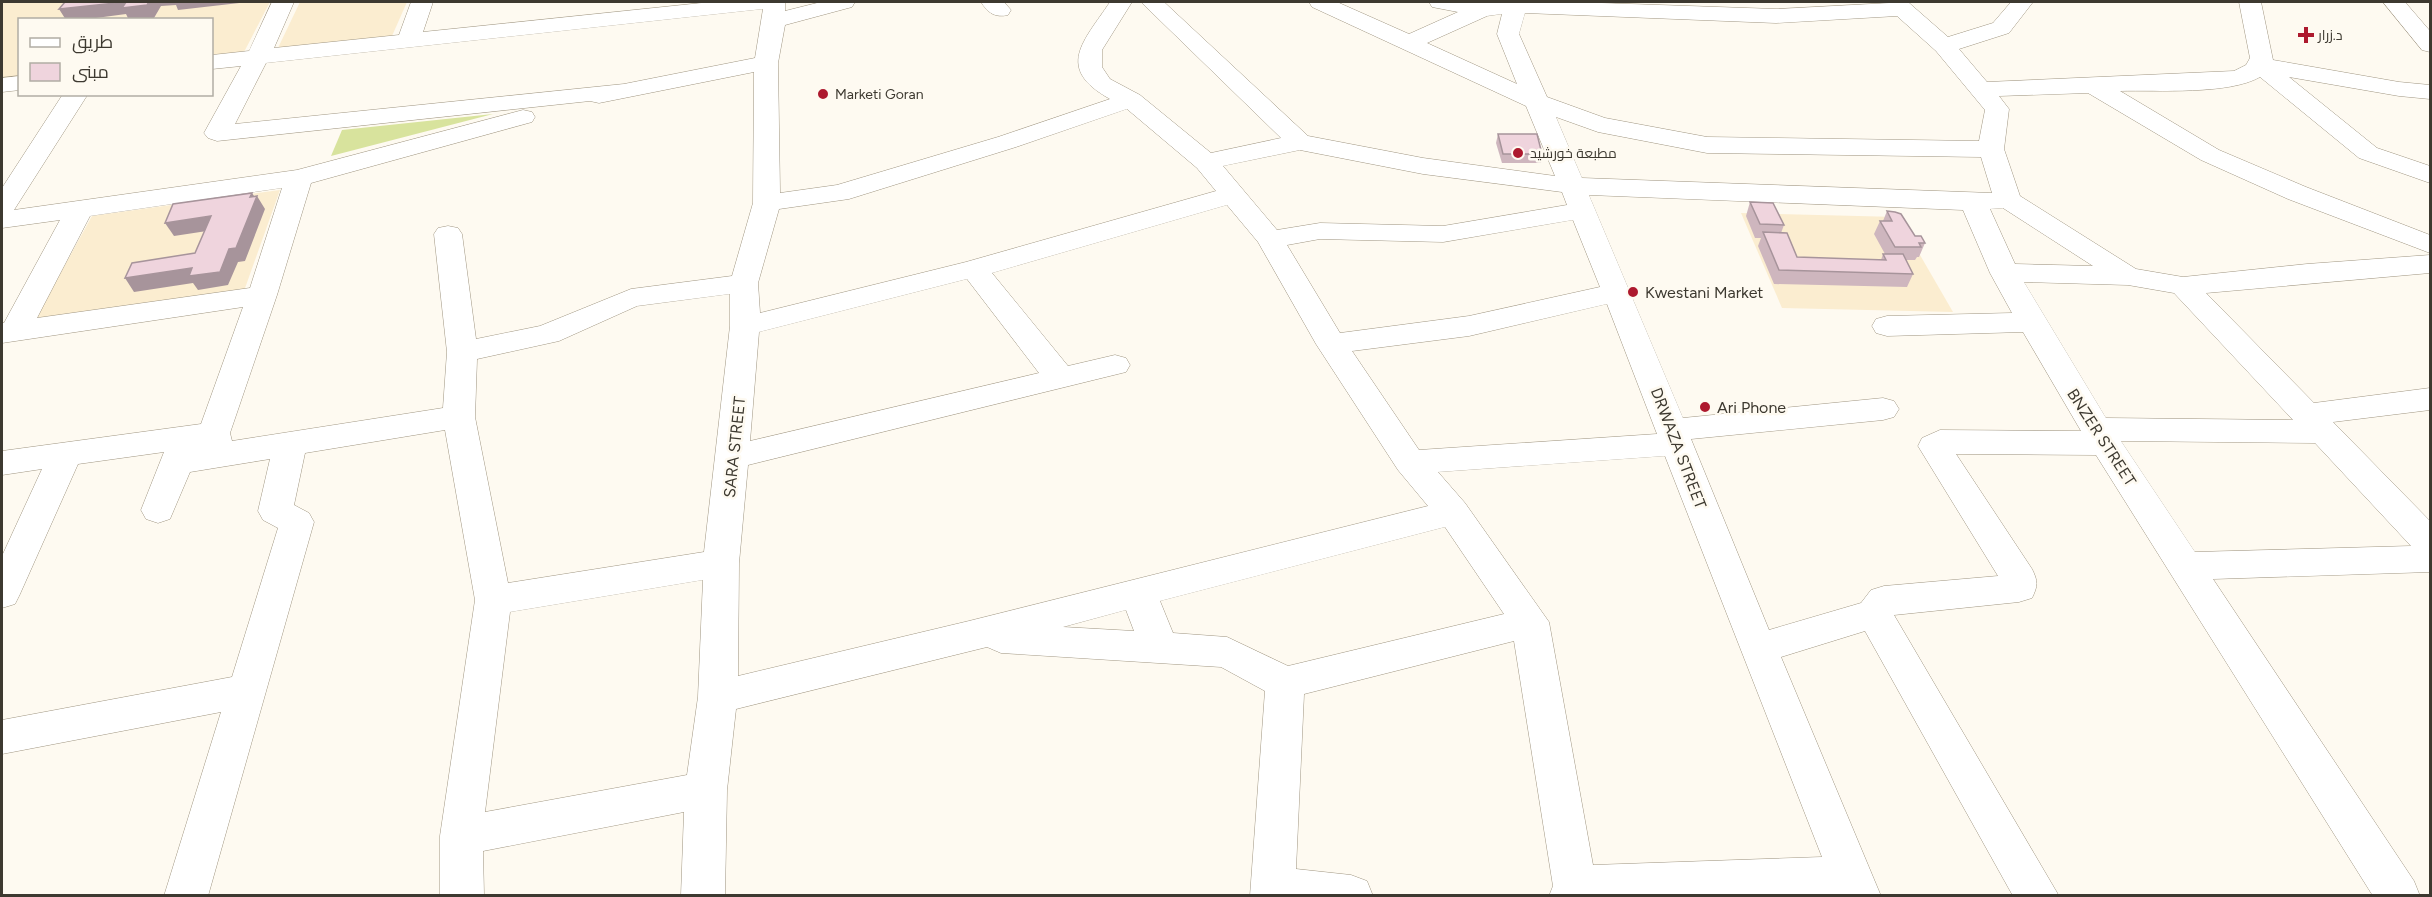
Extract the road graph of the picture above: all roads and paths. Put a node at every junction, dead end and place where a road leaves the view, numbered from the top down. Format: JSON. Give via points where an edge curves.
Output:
{"nodes":[{"id":1,"x":283,"y":2,"type":"edge"},
{"id":2,"x":422,"y":2,"type":"edge"},
{"id":3,"x":844,"y":2,"type":"edge"},
{"id":4,"x":1121,"y":2,"type":"edge"},
{"id":5,"x":1152,"y":2,"type":"edge"},
{"id":6,"x":1320,"y":2,"type":"edge"},
{"id":7,"x":1440,"y":2,"type":"edge"},
{"id":8,"x":2022,"y":2,"type":"edge"},
{"id":9,"x":2250,"y":2,"type":"edge"},
{"id":10,"x":2394,"y":2,"type":"edge"},
{"id":11,"x":1516,"y":4,"type":"edge"},
{"id":12,"x":1898,"y":5,"type":"edge"},
{"id":13,"x":772,"y":8,"type":"edge"},
{"id":14,"x":637,"y":9,"type":"edge"},
{"id":15,"x":1482,"y":10,"type":"junction"},
{"id":16,"x":408,"y":41,"type":"junction"},
{"id":17,"x":1408,"y":43,"type":"junction"},
{"id":18,"x":2430,"y":45,"type":"edge"},
{"id":19,"x":1944,"y":46,"type":"junction"},
{"id":20,"x":258,"y":57,"type":"junction"},
{"id":21,"x":213,"y":62,"type":"edge"},
{"id":22,"x":766,"y":63,"type":"junction"},
{"id":23,"x":2260,"y":65,"type":"junction"},
{"id":24,"x":18,"y":83,"type":"edge"},
{"id":25,"x":2,"y":85,"type":"edge"},
{"id":26,"x":2092,"y":85,"type":"junction"},
{"id":27,"x":1980,"y":89,"type":"junction"},
{"id":28,"x":620,"y":90,"type":"junction"},
{"id":29,"x":2430,"y":92,"type":"edge"},
{"id":30,"x":75,"y":96,"type":"edge"},
{"id":31,"x":1131,"y":100,"type":"junction"},
{"id":32,"x":1539,"y":103,"type":"junction"},
{"id":33,"x":1300,"y":142,"type":"junction"},
{"id":34,"x":1991,"y":149,"type":"junction"},
{"id":35,"x":309,"y":150,"type":"junction"},
{"id":36,"x":1206,"y":162,"type":"junction"},
{"id":37,"x":2430,"y":176,"type":"edge"},
{"id":38,"x":1232,"y":195,"type":"junction"},
{"id":39,"x":1578,"y":198,"type":"junction"},
{"id":40,"x":2007,"y":200,"type":"junction"},
{"id":41,"x":1973,"y":202,"type":"junction"},
{"id":42,"x":767,"y":203,"type":"junction"},
{"id":43,"x":2,"y":208,"type":"edge"},
{"id":44,"x":80,"y":209,"type":"junction"},
{"id":45,"x":2,"y":220,"type":"edge"},
{"id":46,"x":448,"y":234,"type":"dead end"},
{"id":47,"x":1270,"y":239,"type":"junction"},
{"id":48,"x":2430,"y":245,"type":"edge"},
{"id":49,"x":2430,"y":264,"type":"edge"},
{"id":50,"x":974,"y":269,"type":"junction"},
{"id":51,"x":2004,"y":273,"type":"junction"},
{"id":52,"x":2128,"y":276,"type":"junction"},
{"id":53,"x":744,"y":283,"type":"junction"},
{"id":54,"x":2183,"y":286,"type":"junction"},
{"id":55,"x":1617,"y":292,"type":"junction"},
{"id":56,"x":262,"y":295,"type":"junction"},
{"id":57,"x":2032,"y":322,"type":"junction"},
{"id":58,"x":745,"y":326,"type":"junction"},
{"id":59,"x":1887,"y":326,"type":"dead end"},
{"id":60,"x":8,"y":332,"type":"edge"},
{"id":61,"x":1331,"y":344,"type":"junction"},
{"id":62,"x":462,"y":352,"type":"junction"},
{"id":63,"x":1115,"y":365,"type":"dead end"},
{"id":64,"x":1061,"y":379,"type":"junction"},
{"id":65,"x":2430,"y":399,"type":"edge"},
{"id":66,"x":1883,"y":408,"type":"dead end"},
{"id":67,"x":459,"y":417,"type":"junction"},
{"id":68,"x":2315,"y":423,"type":"junction"},
{"id":69,"x":2101,"y":436,"type":"junction"},
{"id":70,"x":1675,"y":437,"type":"junction"},
{"id":71,"x":198,"y":445,"type":"junction"},
{"id":72,"x":290,"y":446,"type":"junction"},
{"id":73,"x":66,"y":453,"type":"junction"},
{"id":74,"x":733,"y":458,"type":"junction"},
{"id":75,"x":1410,"y":462,"type":"junction"},
{"id":76,"x":2,"y":464,"type":"edge"},
{"id":77,"x":158,"y":510,"type":"dead end"},
{"id":78,"x":1453,"y":512,"type":"junction"},
{"id":79,"x":2430,"y":543,"type":"edge"},
{"id":80,"x":2430,"y":559,"type":"edge"},
{"id":81,"x":721,"y":563,"type":"junction"},
{"id":82,"x":2186,"y":566,"type":"junction"},
{"id":83,"x":1138,"y":592,"type":"junction"},
{"id":84,"x":2,"y":594,"type":"edge"},
{"id":85,"x":493,"y":600,"type":"junction"},
{"id":86,"x":1874,"y":614,"type":"junction"},
{"id":87,"x":1530,"y":622,"type":"junction"},
{"id":88,"x":969,"y":636,"type":"junction"},
{"id":89,"x":1159,"y":647,"type":"junction"},
{"id":90,"x":1758,"y":649,"type":"junction"},
{"id":91,"x":1285,"y":683,"type":"junction"},
{"id":92,"x":246,"y":691,"type":"junction"},
{"id":93,"x":718,"y":697,"type":"junction"},
{"id":94,"x":2,"y":737,"type":"edge"},
{"id":95,"x":706,"y":790,"type":"junction"},
{"id":96,"x":461,"y":836,"type":"junction"},
{"id":97,"x":1855,"y":886,"type":"edge"},
{"id":98,"x":1273,"y":891,"type":"edge"},
{"id":99,"x":1573,"y":891,"type":"edge"},
{"id":100,"x":186,"y":896,"type":"edge"},
{"id":101,"x":462,"y":896,"type":"edge"},
{"id":102,"x":703,"y":896,"type":"edge"},
{"id":103,"x":1351,"y":896,"type":"edge"},
{"id":104,"x":2037,"y":896,"type":"edge"},
{"id":105,"x":2398,"y":896,"type":"edge"}],
"edges":[{"from":1,"to":20,"type":"street"},
{"from":2,"to":16,"type":"street"},
{"from":3,"to":13,"type":"street"},
{"from":4,"to":31,"type":"street","via":[[1090,50],[1090,67],[1101,84]]},
{"from":5,"to":33,"type":"street"},
{"from":6,"to":17,"type":"street"},
{"from":7,"to":15,"type":"street"},
{"from":8,"to":19,"type":"street","via":[[2001,28]]},
{"from":9,"to":23,"type":"street","via":[[2262,51]]},
{"from":10,"to":18,"type":"street"},
{"from":11,"to":12,"type":"street","via":[[1776,16]]},
{"from":11,"to":15,"type":"street"},
{"from":11,"to":32,"type":"street","name":"DRWAZA STREET","via":[[1508,34]]},
{"from":12,"to":19,"type":"street"},
{"from":13,"to":14,"type":"street"},
{"from":13,"to":22,"type":"street","name":"SARA STREET"},
{"from":14,"to":16,"type":"street"},
{"from":15,"to":17,"type":"street"},
{"from":16,"to":20,"type":"street"},
{"from":17,"to":32,"type":"street"},
{"from":19,"to":27,"type":"street"},
{"from":20,"to":21,"type":"street"},
{"from":20,"to":35,"type":"street","via":[[217,134]]},
{"from":22,"to":28,"type":"street"},
{"from":22,"to":42,"type":"street","name":"SARA STREET"},
{"from":23,"to":26,"type":"street","via":[[2248,74],[2222,80]]},
{"from":23,"to":29,"type":"street"},
{"from":23,"to":37,"type":"street","via":[[2368,153]]},
{"from":24,"to":25,"type":"street"},
{"from":26,"to":27,"type":"street"},
{"from":26,"to":48,"type":"street","via":[[2211,155]]},
{"from":27,"to":34,"type":"street","via":[[1997,109]]},
{"from":28,"to":35,"type":"street"},
{"from":28,"to":35,"type":"street"},
{"from":30,"to":43,"type":"street"},
{"from":31,"to":36,"type":"street"},
{"from":31,"to":42,"type":"street","via":[[840,193]]},
{"from":32,"to":34,"type":"street","via":[[1598,124],[1707,145]]},
{"from":32,"to":39,"type":"street","name":"DRWAZA STREET"},
{"from":33,"to":36,"type":"street"},
{"from":33,"to":39,"type":"street"},
{"from":34,"to":40,"type":"street"},
{"from":35,"to":44,"type":"street"},
{"from":35,"to":56,"type":"street"},
{"from":36,"to":38,"type":"street"},
{"from":38,"to":47,"type":"street"},
{"from":38,"to":50,"type":"street"},
{"from":39,"to":41,"type":"street"},
{"from":39,"to":47,"type":"street","via":[[1443,234],[1320,231]]},
{"from":39,"to":55,"type":"street","name":"DRWAZA STREET"},
{"from":40,"to":41,"type":"street"},
{"from":40,"to":52,"type":"street"},
{"from":41,"to":51,"type":"street","name":"BNZER STREET"},
{"from":42,"to":53,"type":"street","name":"SARA STREET"},
{"from":44,"to":45,"type":"street"},
{"from":44,"to":60,"type":"street"},
{"from":46,"to":62,"type":"street"},
{"from":47,"to":61,"type":"street"},
{"from":49,"to":54,"type":"street"},
{"from":50,"to":58,"type":"street"},
{"from":50,"to":64,"type":"street"},
{"from":51,"to":52,"type":"street"},
{"from":51,"to":57,"type":"street","name":"BNZER STREET"},
{"from":52,"to":54,"type":"street"},
{"from":53,"to":58,"type":"street","name":"SARA STREET"},
{"from":53,"to":62,"type":"street","via":[[631,298],[548,334]]},
{"from":54,"to":68,"type":"street"},
{"from":55,"to":61,"type":"street","via":[[1469,326]]},
{"from":55,"to":70,"type":"street","name":"DRWAZA STREET"},
{"from":56,"to":60,"type":"street"},
{"from":56,"to":71,"type":"street"},
{"from":57,"to":59,"type":"street"},
{"from":57,"to":69,"type":"street","name":"BNZER STREET"},
{"from":58,"to":74,"type":"street","name":"SARA STREET"},
{"from":61,"to":75,"type":"street"},
{"from":62,"to":67,"type":"street"},
{"from":63,"to":64,"type":"street"},
{"from":64,"to":74,"type":"street"},
{"from":65,"to":68,"type":"street"},
{"from":66,"to":70,"type":"street"},
{"from":67,"to":72,"type":"street"},
{"from":67,"to":85,"type":"street"},
{"from":68,"to":69,"type":"street"},
{"from":68,"to":79,"type":"street"},
{"from":69,"to":82,"type":"street","name":"BNZER STREET"},
{"from":69,"to":86,"type":"street","via":[[1940,442],[1934,446],[2019,579],[2019,588],[1884,600]]},
{"from":70,"to":75,"type":"street"},
{"from":70,"to":90,"type":"street","name":"DRWAZA STREET"},
{"from":71,"to":72,"type":"street"},
{"from":71,"to":73,"type":"street"},
{"from":71,"to":77,"type":"street"},
{"from":72,"to":92,"type":"street","via":[[275,511],[297,522]]},
{"from":73,"to":76,"type":"street"},
{"from":73,"to":84,"type":"street"},
{"from":74,"to":81,"type":"street","name":"SARA STREET"},
{"from":75,"to":78,"type":"street"},
{"from":78,"to":83,"type":"street"},
{"from":78,"to":87,"type":"street"},
{"from":80,"to":82,"type":"street"},
{"from":81,"to":85,"type":"street"},
{"from":81,"to":93,"type":"street","name":"SARA STREET"},
{"from":82,"to":105,"type":"street","name":"BNZER STREET"},
{"from":83,"to":88,"type":"street"},
{"from":83,"to":89,"type":"street"},
{"from":85,"to":96,"type":"street"},
{"from":86,"to":90,"type":"street"},
{"from":86,"to":104,"type":"street"},
{"from":87,"to":91,"type":"street"},
{"from":87,"to":99,"type":"street"},
{"from":88,"to":89,"type":"street"},
{"from":88,"to":93,"type":"street"},
{"from":89,"to":91,"type":"street","via":[[1227,652]]},
{"from":90,"to":97,"type":"street","name":"DRWAZA STREET"},
{"from":91,"to":98,"type":"street"},
{"from":92,"to":94,"type":"street"},
{"from":92,"to":100,"type":"street"},
{"from":93,"to":95,"type":"street","name":"SARA STREET"},
{"from":95,"to":96,"type":"street"},
{"from":95,"to":102,"type":"street","name":"SARA STREET"},
{"from":96,"to":101,"type":"street"},
{"from":97,"to":99,"type":"street"},
{"from":98,"to":103,"type":"street"}]}
